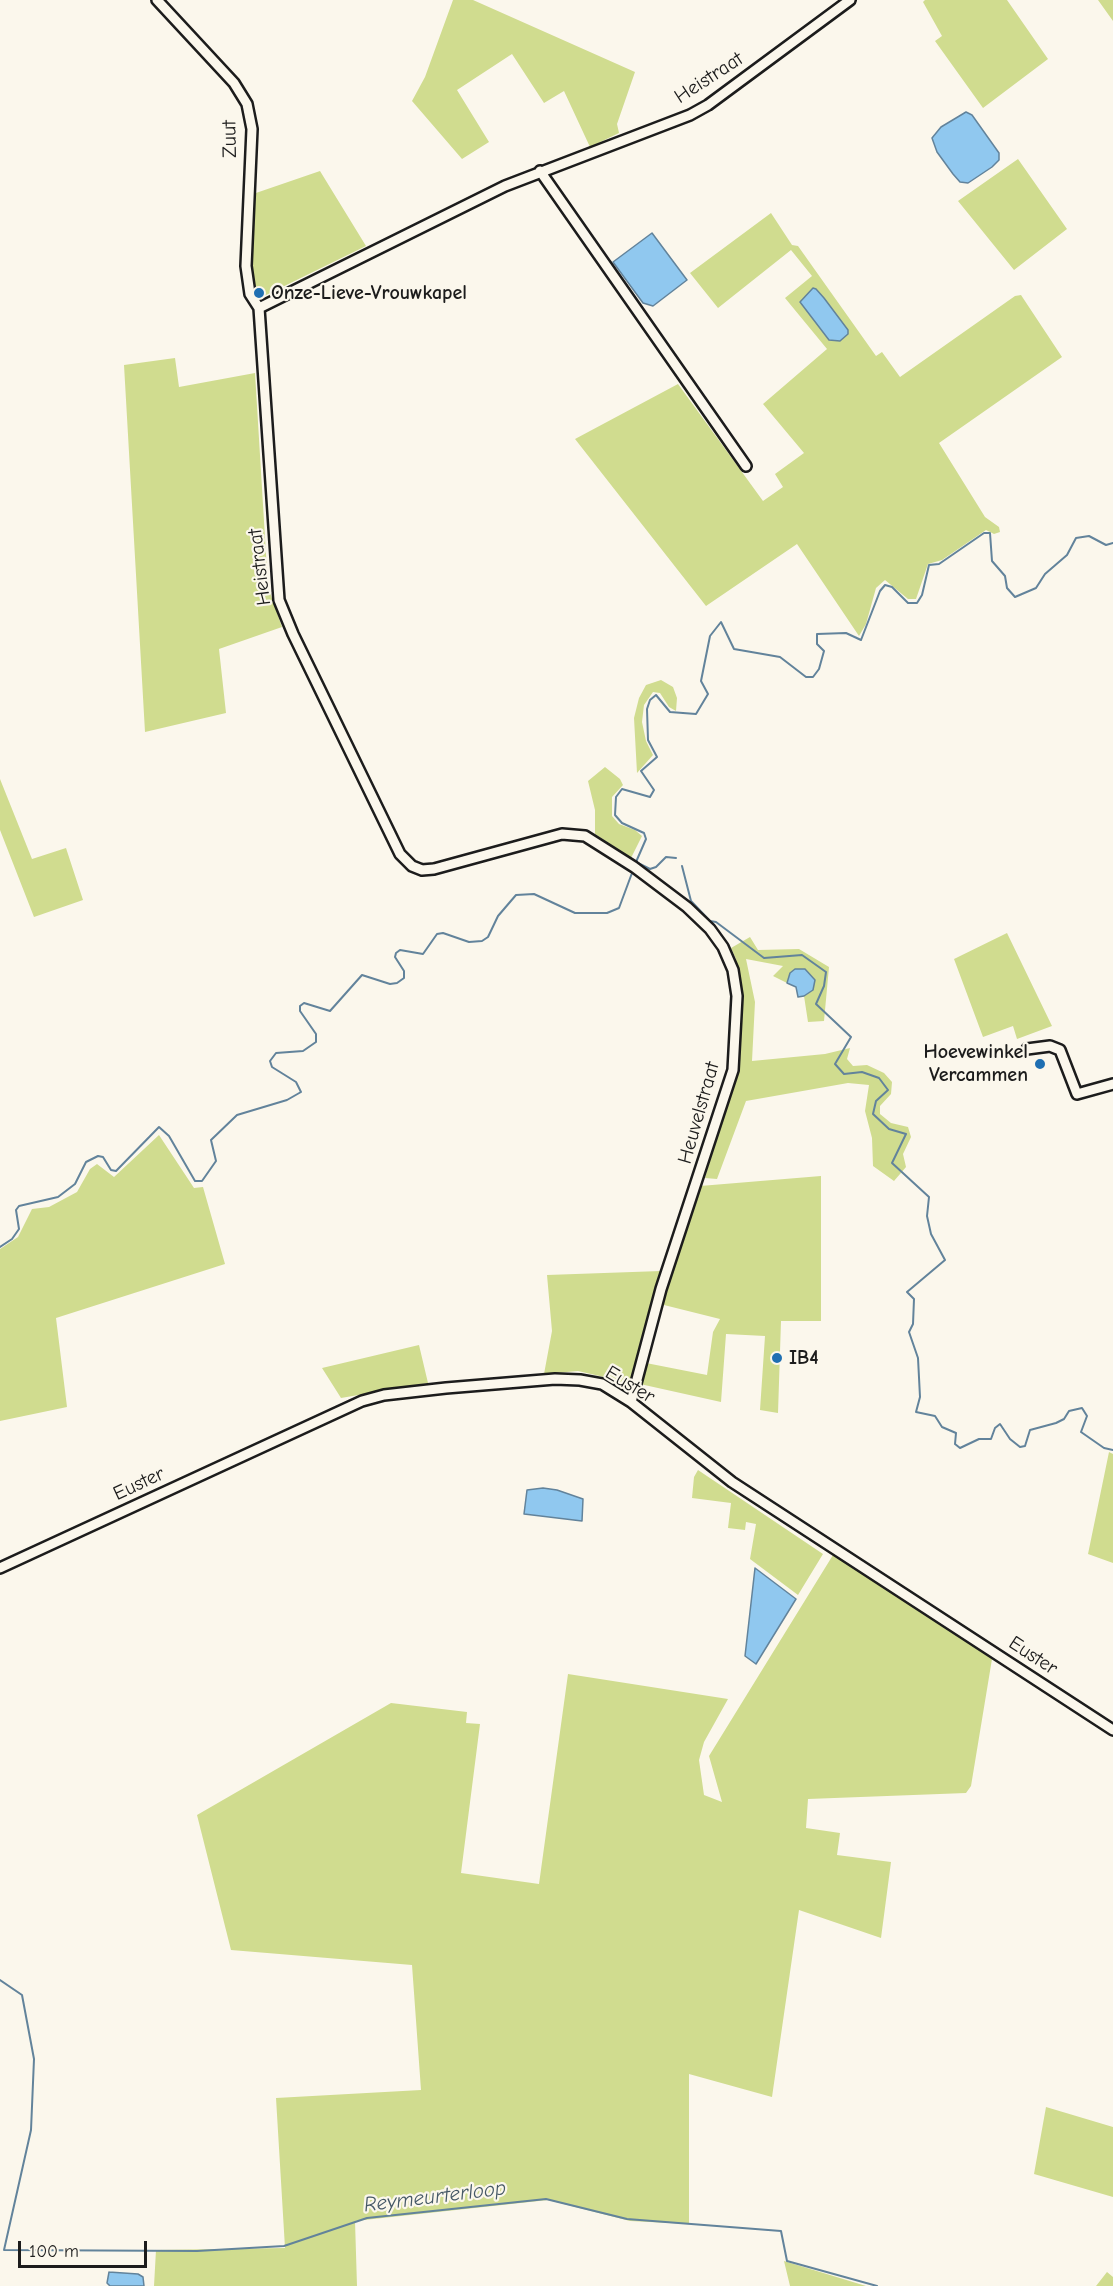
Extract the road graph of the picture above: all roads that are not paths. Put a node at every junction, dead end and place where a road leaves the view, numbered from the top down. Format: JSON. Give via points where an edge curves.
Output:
{"nodes":[{"id":1,"x":157,"y":0,"type":"edge"},
{"id":2,"x":850,"y":0,"type":"edge"},
{"id":3,"x":540,"y":171,"type":"junction"},
{"id":4,"x":259,"y":308,"type":"junction"},
{"id":5,"x":746,"y":466,"type":"dead end"},
{"id":6,"x":634,"y":867,"type":"joint"},
{"id":7,"x":1027,"y":1049,"type":"dead end"},
{"id":8,"x":1113,"y":1084,"type":"edge"},
{"id":9,"x":631,"y":1402,"type":"junction"},
{"id":10,"x":0,"y":1568,"type":"edge"},
{"id":11,"x":1113,"y":1730,"type":"edge"}],
"edges":[{"from":1,"to":4,"type":"street","name":"Zuut","via":[[234,83],[247,104],[252,129],[246,266],[250,294]]},
{"from":2,"to":3,"type":"street","name":"Heistraat","via":[[690,115]]},
{"from":3,"to":4,"type":"street","name":"Heistraat"},
{"from":3,"to":5,"type":"street"},
{"from":4,"to":6,"type":"street","name":"Heistraat","via":[[279,600],[400,854],[412,866],[434,869],[562,834],[576,834],[594,840]]},
{"from":6,"to":9,"type":"street","name":"Heuvelstraat","via":[[687,907],[723,947],[733,970],[737,1023],[733,1070],[661,1289]]},
{"from":7,"to":8,"type":"street","via":[[1050,1046],[1060,1050],[1077,1094]]},
{"from":9,"to":10,"type":"street","name":"Euster","via":[[602,1384],[555,1379],[405,1393],[362,1401]]},
{"from":9,"to":11,"type":"street","name":"Euster","via":[[732,1482]]}]}
